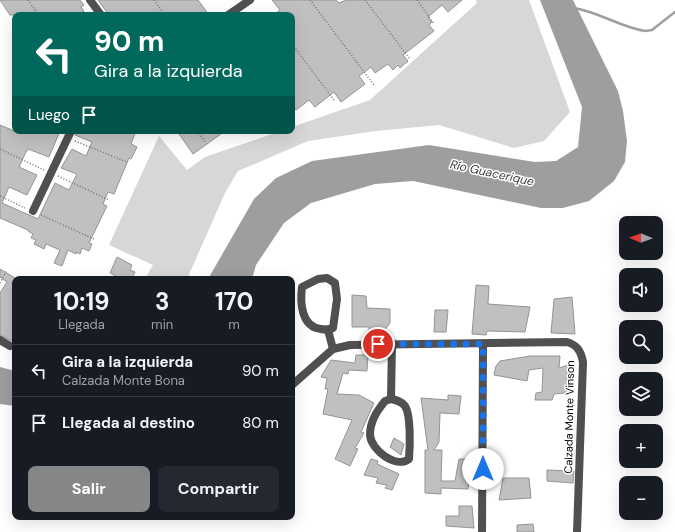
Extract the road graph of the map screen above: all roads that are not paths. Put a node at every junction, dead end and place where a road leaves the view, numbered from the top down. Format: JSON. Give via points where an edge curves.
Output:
{"nodes":[{"id":1,"x":90,"y":0,"type":"edge"},
{"id":2,"x":250,"y":0,"type":"edge"},
{"id":3,"x":99,"y":12,"type":"edge"},
{"id":4,"x":232,"y":12,"type":"edge"},
{"id":5,"x":69,"y":134,"type":"edge"},
{"id":6,"x":33,"y":211,"type":"road end"},
{"id":7,"x":328,"y":330,"type":"junction"},
{"id":8,"x":0,"y":340,"type":"edge"},
{"id":9,"x":392,"y":343,"type":"junction"},
{"id":10,"x":483,"y":344,"type":"junction"},
{"id":11,"x":10,"y":346,"type":"dead end"},
{"id":12,"x":333,"y":349,"type":"junction"},
{"id":13,"x":295,"y":382,"type":"edge"},
{"id":14,"x":391,"y":399,"type":"junction"},
{"id":15,"x":482,"y":532,"type":"edge"},
{"id":16,"x":577,"y":532,"type":"edge"}],
"edges":[{"from":1,"to":3,"type":"street"},
{"from":2,"to":4,"type":"street"},
{"from":5,"to":6,"type":"street"},
{"from":7,"to":7,"type":"street","via":[[333,328],[337,299],[335,283],[327,278],[318,279],[302,287],[302,309],[307,322],[316,329]]},
{"from":7,"to":12,"type":"street"},
{"from":8,"to":11,"type":"street"},
{"from":9,"to":10,"type":"street"},
{"from":9,"to":12,"type":"street","via":[[350,345]]},
{"from":9,"to":14,"type":"street"},
{"from":10,"to":15,"type":"street"},
{"from":10,"to":16,"type":"street","name":"Calzada Monte Vinson","via":[[566,342],[578,348],[581,354],[583,362]]},
{"from":12,"to":13,"type":"street"},
{"from":14,"to":14,"type":"street","via":[[385,401],[374,417],[370,434],[372,444],[377,450],[398,462],[404,462],[409,459],[410,433],[406,407]]}]}
